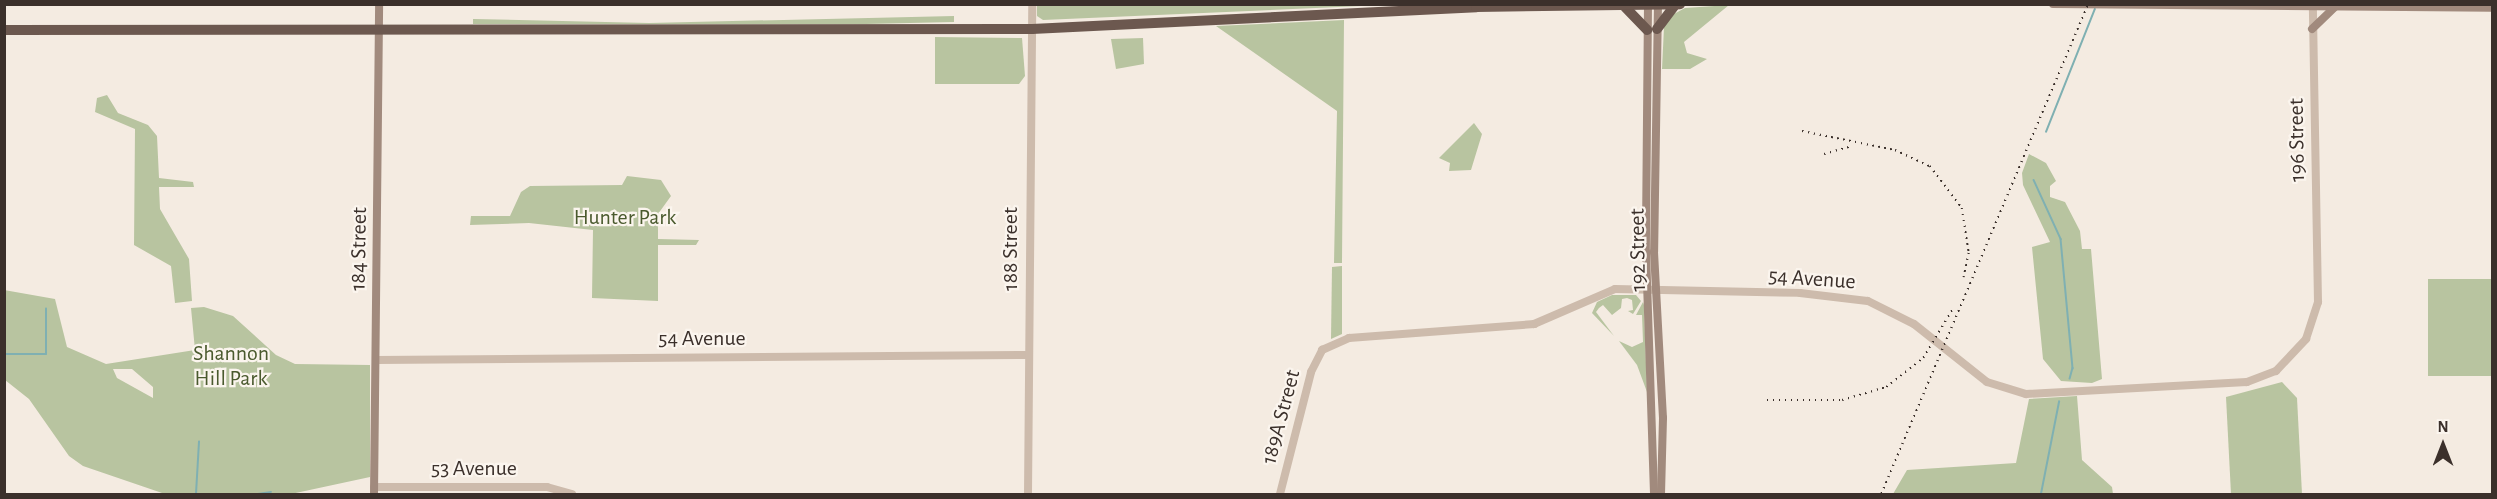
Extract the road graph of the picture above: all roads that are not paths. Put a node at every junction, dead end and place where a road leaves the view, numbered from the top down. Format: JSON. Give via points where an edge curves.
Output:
{"nodes":[{"id":1,"x":379,"y":4,"type":"edge"},
{"id":2,"x":1032,"y":4,"type":"edge"},
{"id":3,"x":1490,"y":4,"type":"edge"},
{"id":4,"x":2053,"y":4,"type":"edge"},
{"id":5,"x":1653,"y":5,"type":"edge"},
{"id":6,"x":1678,"y":5,"type":"edge"},
{"id":7,"x":2313,"y":5,"type":"edge"},
{"id":8,"x":1476,"y":7,"type":"junction"},
{"id":9,"x":1625,"y":7,"type":"junction"},
{"id":10,"x":2335,"y":7,"type":"junction"},
{"id":11,"x":2493,"y":8,"type":"edge"},
{"id":12,"x":1032,"y":29,"type":"junction"},
{"id":13,"x":1652,"y":29,"type":"junction"},
{"id":14,"x":2312,"y":29,"type":"junction"},
{"id":15,"x":4,"y":30,"type":"edge"},
{"id":16,"x":379,"y":32,"type":"junction"},
{"id":17,"x":2318,"y":274,"type":"joint"},
{"id":18,"x":1652,"y":290,"type":"junction"},
{"id":19,"x":1322,"y":350,"type":"joint"},
{"id":20,"x":1029,"y":355,"type":"junction"},
{"id":21,"x":376,"y":360,"type":"junction"},
{"id":22,"x":1652,"y":376,"type":"junction"},
{"id":23,"x":1663,"y":418,"type":"junction"},
{"id":24,"x":374,"y":491,"type":"edge"},
{"id":25,"x":572,"y":495,"type":"edge"},
{"id":26,"x":1029,"y":495,"type":"edge"},
{"id":27,"x":1280,"y":495,"type":"edge"},
{"id":28,"x":1654,"y":495,"type":"edge"},
{"id":29,"x":1661,"y":495,"type":"edge"}],
"edges":[{"from":1,"to":16,"type":"main road","name":"184 Street"},
{"from":2,"to":12,"type":"street","name":"188 Street"},
{"from":3,"to":8,"type":"highway"},
{"from":4,"to":7,"type":"main road"},
{"from":5,"to":6,"type":"highway"},
{"from":5,"to":9,"type":"highway"},
{"from":5,"to":13,"type":"main road","name":"192 Street"},
{"from":6,"to":13,"type":"highway"},
{"from":7,"to":10,"type":"main road"},
{"from":7,"to":14,"type":"street","name":"196 Street"},
{"from":8,"to":9,"type":"highway"},
{"from":8,"to":12,"type":"highway"},
{"from":9,"to":13,"type":"highway"},
{"from":10,"to":11,"type":"main road"},
{"from":10,"to":14,"type":"main road"},
{"from":12,"to":16,"type":"highway"},
{"from":12,"to":20,"type":"street","name":"188 Street"},
{"from":13,"to":18,"type":"main road","name":"192 Street"},
{"from":14,"to":17,"type":"street","name":"196 Street"},
{"from":15,"to":16,"type":"highway"},
{"from":16,"to":21,"type":"main road","name":"184 Street"},
{"from":17,"to":18,"type":"street","name":"54 Avenue","via":[[2316,311],[2306,339],[2276,371],[2247,382],[2026,394],[1987,382],[1897,313],[1840,296]]},
{"from":18,"to":19,"type":"street","name":"54 Avenue","via":[[1615,289],[1534,324],[1349,338]]},
{"from":18,"to":22,"type":"main road","name":"192 Street"},
{"from":18,"to":23,"type":"main road","name":"192 Street"},
{"from":19,"to":27,"type":"street","name":"189A Street","via":[[1311,372]]},
{"from":20,"to":21,"type":"street","name":"54 Avenue"},
{"from":20,"to":26,"type":"street","name":"188 Street"},
{"from":21,"to":24,"type":"main road","name":"184 Street"},
{"from":22,"to":23,"type":"main road"},
{"from":22,"to":28,"type":"main road","name":"192 Street"},
{"from":23,"to":29,"type":"main road","name":"192 Street"},
{"from":24,"to":25,"type":"street","name":"53 Avenue","via":[[547,486]]}]}
